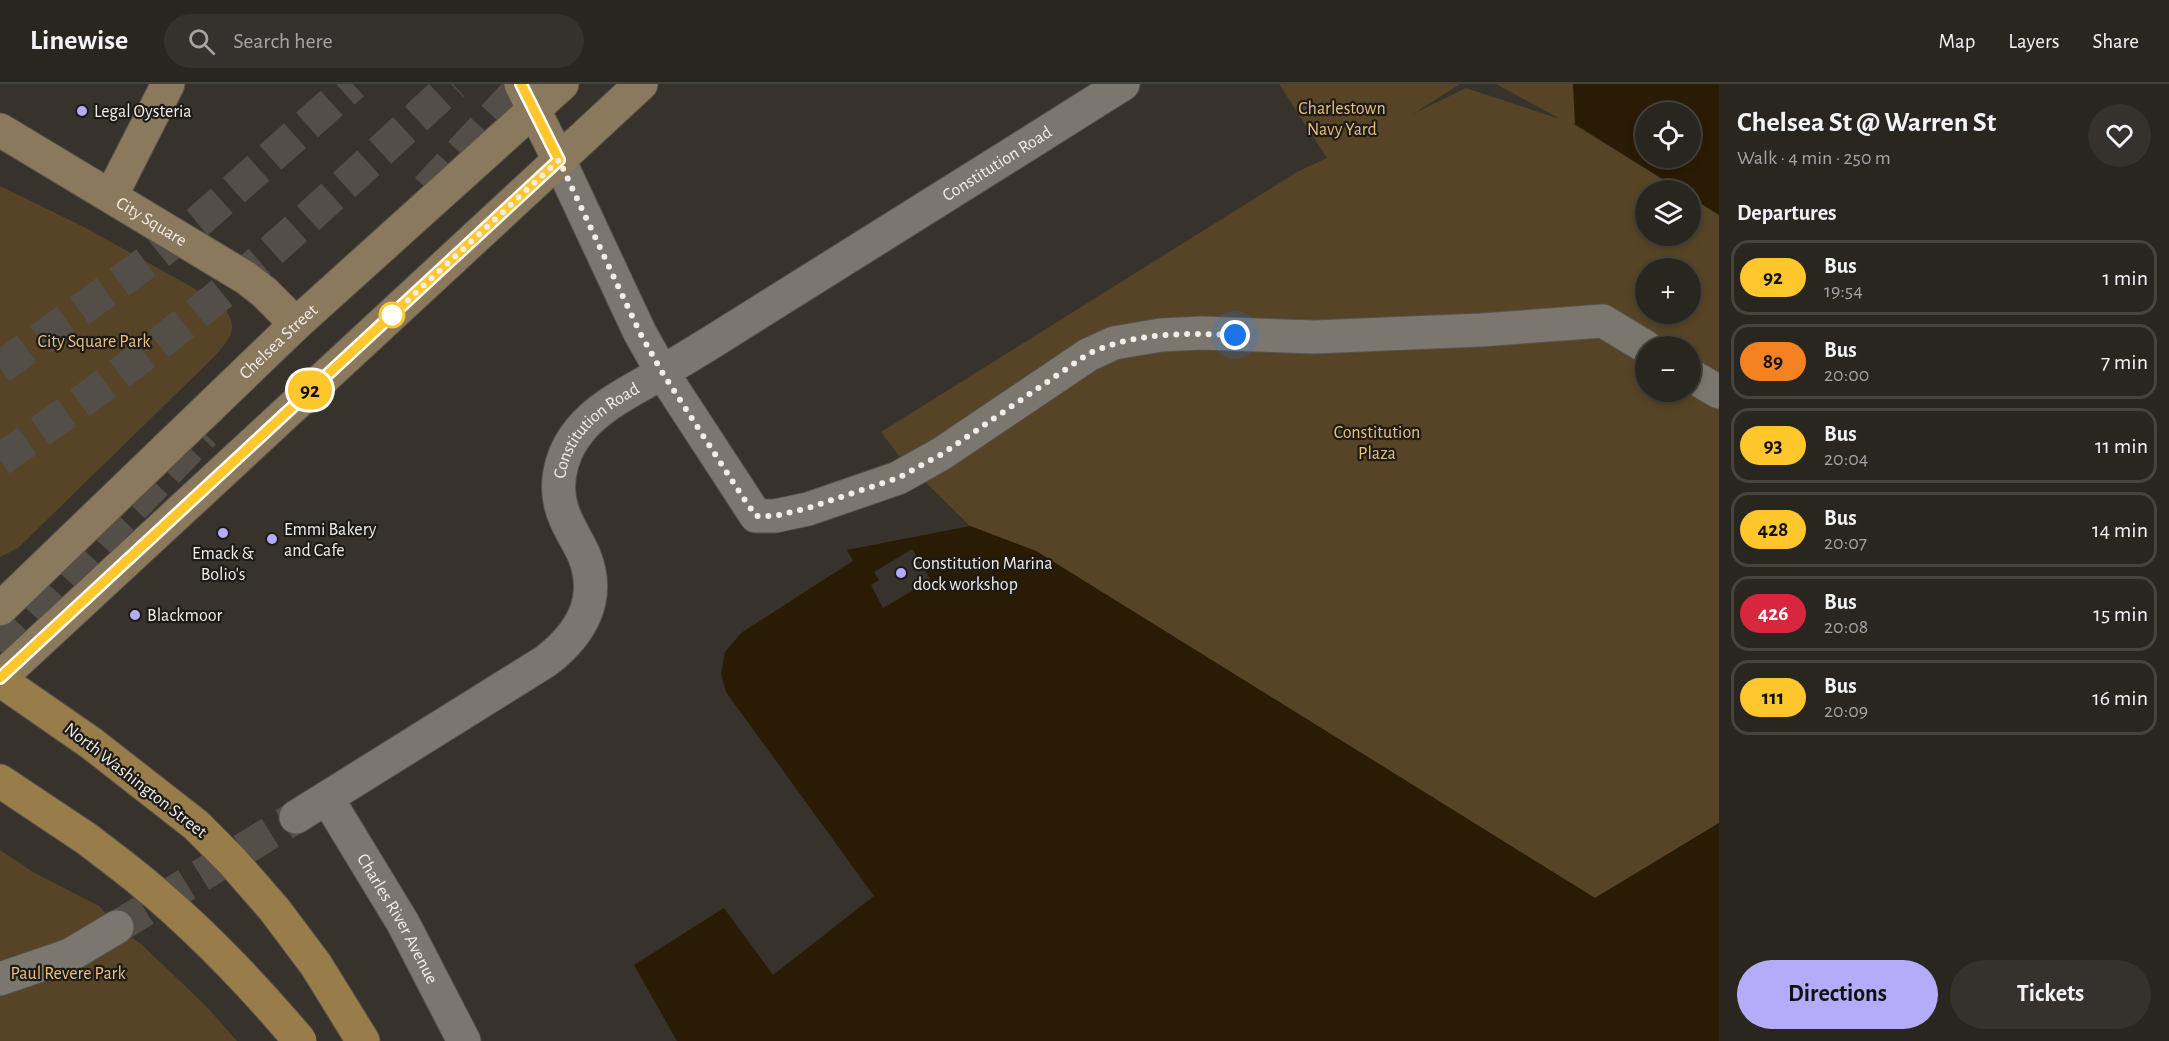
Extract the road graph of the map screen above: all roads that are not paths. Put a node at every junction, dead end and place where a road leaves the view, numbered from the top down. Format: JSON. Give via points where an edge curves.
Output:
{"nodes":[{"id":1,"x":168,"y":84,"type":"edge"},
{"id":2,"x":562,"y":84,"type":"edge"},
{"id":3,"x":640,"y":84,"type":"edge"},
{"id":4,"x":1123,"y":84,"type":"edge"},
{"id":5,"x":528,"y":97,"type":"edge"},
{"id":6,"x":0,"y":130,"type":"edge"},
{"id":7,"x":559,"y":160,"type":"junction"},
{"id":8,"x":111,"y":196,"type":"junction"},
{"id":9,"x":296,"y":324,"type":"junction"},
{"id":10,"x":1635,"y":340,"type":"edge"},
{"id":11,"x":662,"y":372,"type":"junction"},
{"id":12,"x":1701,"y":381,"type":"edge"},
{"id":13,"x":1719,"y":392,"type":"edge"},
{"id":14,"x":0,"y":609,"type":"edge"},
{"id":15,"x":0,"y":679,"type":"edge"},
{"id":16,"x":0,"y":781,"type":"edge"},
{"id":17,"x":327,"y":798,"type":"junction"},
{"id":18,"x":296,"y":817,"type":"tunnel mouth"},
{"id":19,"x":117,"y":927,"type":"tunnel mouth"},
{"id":20,"x":0,"y":979,"type":"edge"},
{"id":21,"x":300,"y":1041,"type":"edge"},
{"id":22,"x":363,"y":1041,"type":"edge"},
{"id":23,"x":464,"y":1041,"type":"edge"}],
"edges":[{"from":1,"to":8,"type":"main road"},
{"from":2,"to":5,"type":"main road","name":"Chelsea Street"},
{"from":3,"to":7,"type":"main road"},
{"from":4,"to":11,"type":"street","name":"Constitution Road"},
{"from":5,"to":7,"type":"main road"},
{"from":5,"to":9,"type":"main road","name":"Chelsea Street"},
{"from":6,"to":8,"type":"main road","name":"City Square"},
{"from":7,"to":11,"type":"street"},
{"from":7,"to":15,"type":"main road"},
{"from":8,"to":9,"type":"main road","name":"City Square","via":[[246,278]]},
{"from":9,"to":14,"type":"main road","name":"Chelsea Street"},
{"from":10,"to":11,"type":"street","via":[[1603,321],[1314,337],[1202,333],[1143,337],[1088,354],[942,454],[898,478],[808,508],[764,516],[756,516]]},
{"from":11,"to":17,"type":"street","name":"Constitution Road","via":[[591,418],[563,457],[559,499],[587,563],[590,584],[588,604],[576,633],[546,661]]},
{"from":12,"to":13,"type":"street"},
{"from":15,"to":22,"type":"main road","name":"North Washington Street","bridge":true,"via":[[91,743],[196,825],[279,916],[316,965]]},
{"from":16,"to":21,"type":"main road","bridge":true,"via":[[70,827],[153,890],[206,938]]},
{"from":17,"to":18,"type":"street","name":"Constitution Road"},
{"from":17,"to":23,"type":"street","name":"Charles River Avenue","via":[[403,923]]},
{"from":19,"to":20,"type":"street","via":[[70,954]]}]}
